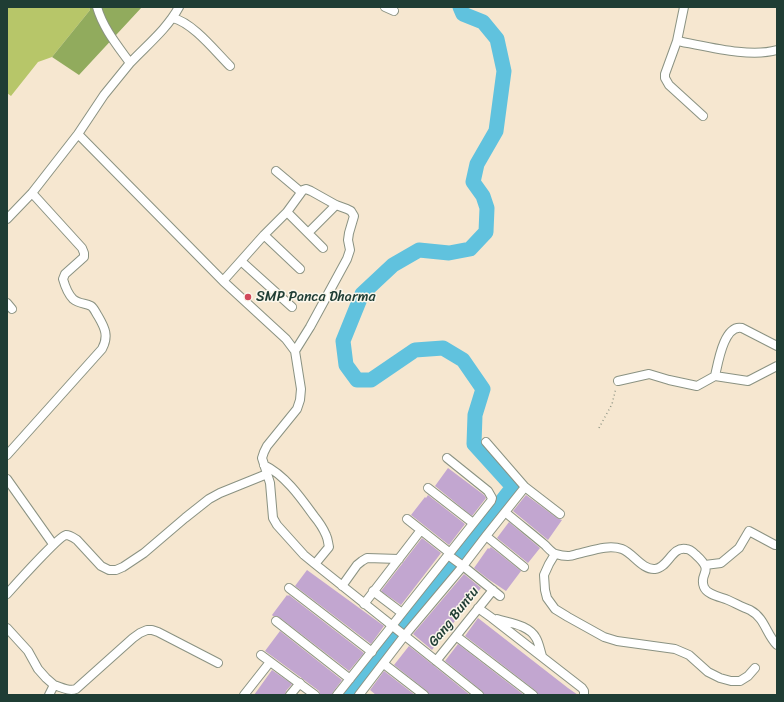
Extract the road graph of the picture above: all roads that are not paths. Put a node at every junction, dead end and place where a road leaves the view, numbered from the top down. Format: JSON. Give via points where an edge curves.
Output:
{"nodes":[{"id":1,"x":97,"y":7,"type":"edge"},
{"id":2,"x":179,"y":7,"type":"edge"},
{"id":3,"x":385,"y":7,"type":"edge"},
{"id":4,"x":684,"y":7,"type":"edge"},
{"id":5,"x":394,"y":11,"type":"dead end"},
{"id":6,"x":173,"y":18,"type":"junction"},
{"id":7,"x":677,"y":41,"type":"junction"},
{"id":8,"x":777,"y":50,"type":"edge"},
{"id":9,"x":130,"y":63,"type":"junction"},
{"id":10,"x":230,"y":66,"type":"dead end"},
{"id":11,"x":703,"y":116,"type":"dead end"},
{"id":12,"x":78,"y":134,"type":"junction"},
{"id":13,"x":276,"y":171,"type":"dead end"},
{"id":14,"x":301,"y":192,"type":"junction"},
{"id":15,"x":32,"y":193,"type":"junction"},
{"id":16,"x":336,"y":205,"type":"junction"},
{"id":17,"x":287,"y":212,"type":"junction"},
{"id":18,"x":7,"y":219,"type":"edge"},
{"id":19,"x":308,"y":233,"type":"junction"},
{"id":20,"x":264,"y":235,"type":"junction"},
{"id":21,"x":323,"y":248,"type":"dead end"},
{"id":22,"x":241,"y":261,"type":"junction"},
{"id":23,"x":300,"y":269,"type":"dead end"},
{"id":24,"x":223,"y":281,"type":"junction"},
{"id":25,"x":292,"y":307,"type":"dead end"},
{"id":26,"x":777,"y":346,"type":"edge"},
{"id":27,"x":295,"y":351,"type":"junction"},
{"id":28,"x":777,"y":366,"type":"edge"},
{"id":29,"x":715,"y":376,"type":"junction"},
{"id":30,"x":618,"y":381,"type":"road end"},
{"id":31,"x":486,"y":442,"type":"dead end"},
{"id":32,"x":8,"y":453,"type":"edge"},
{"id":33,"x":447,"y":458,"type":"dead end"},
{"id":34,"x":264,"y":465,"type":"junction"},
{"id":35,"x":267,"y":474,"type":"junction"},
{"id":36,"x":7,"y":479,"type":"edge"},
{"id":37,"x":428,"y":488,"type":"dead end"},
{"id":38,"x":525,"y":488,"type":"junction"},
{"id":39,"x":505,"y":512,"type":"junction"},
{"id":40,"x":560,"y":514,"type":"dead end"},
{"id":41,"x":407,"y":519,"type":"dead end"},
{"id":42,"x":473,"y":524,"type":"junction"},
{"id":43,"x":421,"y":530,"type":"junction"},
{"id":44,"x":486,"y":536,"type":"junction"},
{"id":45,"x":53,"y":544,"type":"junction"},
{"id":46,"x":777,"y":545,"type":"edge"},
{"id":47,"x":555,"y":554,"type":"junction"},
{"id":48,"x":449,"y":555,"type":"junction"},
{"id":49,"x":399,"y":559,"type":"junction"},
{"id":50,"x":315,"y":564,"type":"junction"},
{"id":51,"x":461,"y":564,"type":"junction"},
{"id":52,"x":705,"y":565,"type":"junction"},
{"id":53,"x":524,"y":567,"type":"dead end"},
{"id":54,"x":342,"y":586,"type":"junction"},
{"id":55,"x":289,"y":588,"type":"dead end"},
{"id":56,"x":493,"y":590,"type":"junction"},
{"id":57,"x":373,"y":591,"type":"junction"},
{"id":58,"x":7,"y":594,"type":"edge"},
{"id":59,"x":500,"y":596,"type":"dead end"},
{"id":60,"x":364,"y":604,"type":"junction"},
{"id":61,"x":478,"y":608,"type":"junction"},
{"id":62,"x":402,"y":613,"type":"junction"},
{"id":63,"x":492,"y":618,"type":"junction"},
{"id":64,"x":276,"y":621,"type":"dead end"},
{"id":65,"x":392,"y":626,"type":"junction"},
{"id":66,"x":7,"y":628,"type":"edge"},
{"id":67,"x":405,"y":635,"type":"junction"},
{"id":68,"x":456,"y":636,"type":"junction"},
{"id":69,"x":777,"y":645,"type":"edge"},
{"id":70,"x":372,"y":652,"type":"junction"},
{"id":71,"x":261,"y":655,"type":"dead end"},
{"id":72,"x":542,"y":656,"type":"junction"},
{"id":73,"x":436,"y":661,"type":"junction"},
{"id":74,"x":270,"y":662,"type":"junction"},
{"id":75,"x":218,"y":663,"type":"dead end"},
{"id":76,"x":384,"y":664,"type":"junction"},
{"id":77,"x":755,"y":668,"type":"dead end"},
{"id":78,"x":350,"y":679,"type":"junction"},
{"id":79,"x":300,"y":683,"type":"junction"},
{"id":80,"x":54,"y":685,"type":"junction"},
{"id":81,"x":362,"y":692,"type":"edge"},
{"id":82,"x":74,"y":693,"type":"edge"},
{"id":83,"x":49,"y":695,"type":"edge"},
{"id":84,"x":244,"y":695,"type":"edge"},
{"id":85,"x":290,"y":695,"type":"edge"},
{"id":86,"x":316,"y":695,"type":"edge"},
{"id":87,"x":337,"y":695,"type":"edge"},
{"id":88,"x":371,"y":695,"type":"edge"},
{"id":89,"x":424,"y":695,"type":"edge"},
{"id":90,"x":479,"y":695,"type":"edge"},
{"id":91,"x":533,"y":695,"type":"edge"},
{"id":92,"x":584,"y":695,"type":"edge"}],
"edges":[{"from":1,"to":9,"type":"street","via":[[109,34]]},
{"from":2,"to":6,"type":"street"},
{"from":3,"to":5,"type":"street"},
{"from":4,"to":7,"type":"street"},
{"from":6,"to":9,"type":"street"},
{"from":6,"to":10,"type":"street","via":[[188,25]]},
{"from":7,"to":8,"type":"street","via":[[754,53]]},
{"from":7,"to":11,"type":"street","via":[[665,78],[669,85]]},
{"from":9,"to":12,"type":"street","via":[[104,95]]},
{"from":12,"to":15,"type":"street"},
{"from":12,"to":24,"type":"street"},
{"from":13,"to":14,"type":"street"},
{"from":14,"to":16,"type":"street","via":[[306,189]]},
{"from":14,"to":17,"type":"street"},
{"from":15,"to":18,"type":"street"},
{"from":15,"to":32,"type":"street","via":[[82,248],[84,257],[65,274],[65,287],[74,300],[93,308],[106,336],[102,349]]},
{"from":16,"to":19,"type":"street"},
{"from":16,"to":27,"type":"street","via":[[352,211],[354,216],[348,240],[350,250]]},
{"from":17,"to":19,"type":"street"},
{"from":17,"to":20,"type":"street"},
{"from":19,"to":21,"type":"street"},
{"from":20,"to":22,"type":"street"},
{"from":20,"to":23,"type":"street"},
{"from":22,"to":24,"type":"street"},
{"from":22,"to":25,"type":"street"},
{"from":24,"to":27,"type":"street","via":[[286,339]]},
{"from":26,"to":29,"type":"street","via":[[742,328],[735,328],[725,340]]},
{"from":27,"to":34,"type":"street","via":[[301,389],[300,400],[297,409],[267,446],[262,458]]},
{"from":28,"to":29,"type":"street","via":[[748,381]]},
{"from":29,"to":30,"type":"street","via":[[697,386],[649,374]]},
{"from":31,"to":38,"type":"street"},
{"from":33,"to":42,"type":"street","via":[[492,498]]},
{"from":34,"to":35,"type":"street"},
{"from":34,"to":50,"type":"street","via":[[276,472],[290,486],[324,529],[329,547]]},
{"from":35,"to":45,"type":"street","via":[[209,499],[144,553],[116,570],[101,566],[70,535],[62,536]]},
{"from":35,"to":50,"type":"street","via":[[272,490],[273,518],[304,555]]},
{"from":36,"to":45,"type":"street"},
{"from":37,"to":42,"type":"street"},
{"from":38,"to":39,"type":"street"},
{"from":38,"to":40,"type":"street"},
{"from":39,"to":44,"type":"street"},
{"from":39,"to":47,"type":"street"},
{"from":41,"to":43,"type":"street"},
{"from":42,"to":48,"type":"street"},
{"from":43,"to":48,"type":"street"},
{"from":43,"to":49,"type":"street"},
{"from":44,"to":51,"type":"street"},
{"from":44,"to":53,"type":"street"},
{"from":45,"to":58,"type":"street"},
{"from":46,"to":52,"type":"street","via":[[749,531],[739,548],[721,563]]},
{"from":47,"to":52,"type":"street","via":[[568,556],[617,548],[623,549],[646,567],[657,569],[675,552],[687,549]]},
{"from":47,"to":77,"type":"street","via":[[544,575],[547,598],[555,608],[573,620],[617,641],[675,649],[689,655],[708,672],[731,681],[740,681]]},
{"from":48,"to":51,"type":"street"},
{"from":48,"to":62,"type":"street"},
{"from":49,"to":54,"type":"street","via":[[367,558],[357,565]]},
{"from":49,"to":57,"type":"street"},
{"from":50,"to":54,"type":"street"},
{"from":51,"to":56,"type":"street"},
{"from":51,"to":67,"type":"street"},
{"from":52,"to":69,"type":"street","via":[[704,588],[713,595],[754,613],[763,622]]},
{"from":54,"to":60,"type":"street"},
{"from":55,"to":70,"type":"street"},
{"from":56,"to":59,"type":"street"},
{"from":56,"to":61,"type":"street","name":"Gang Buntu"},
{"from":57,"to":60,"type":"street"},
{"from":57,"to":62,"type":"street"},
{"from":60,"to":65,"type":"street"},
{"from":61,"to":63,"type":"street"},
{"from":61,"to":68,"type":"street","name":"Gang Buntu"},
{"from":62,"to":65,"type":"street"},
{"from":63,"to":72,"type":"street"},
{"from":63,"to":72,"type":"street","via":[[529,630],[536,638]]},
{"from":64,"to":78,"type":"street"},
{"from":65,"to":67,"type":"street"},
{"from":65,"to":70,"type":"street"},
{"from":66,"to":80,"type":"street"},
{"from":67,"to":73,"type":"street"},
{"from":67,"to":76,"type":"street"},
{"from":68,"to":73,"type":"street","name":"Gang Buntu"},
{"from":68,"to":91,"type":"street"},
{"from":70,"to":78,"type":"street"},
{"from":71,"to":74,"type":"street"},
{"from":72,"to":92,"type":"street","via":[[582,688]]},
{"from":73,"to":90,"type":"street"},
{"from":74,"to":79,"type":"street"},
{"from":74,"to":84,"type":"street"},
{"from":75,"to":82,"type":"street","via":[[158,632],[147,630],[133,638]]},
{"from":76,"to":81,"type":"street"},
{"from":76,"to":89,"type":"street"},
{"from":78,"to":87,"type":"street"},
{"from":79,"to":85,"type":"street"},
{"from":79,"to":86,"type":"street"},
{"from":80,"to":82,"type":"street"},
{"from":80,"to":83,"type":"street"},
{"from":81,"to":88,"type":"street"}]}
